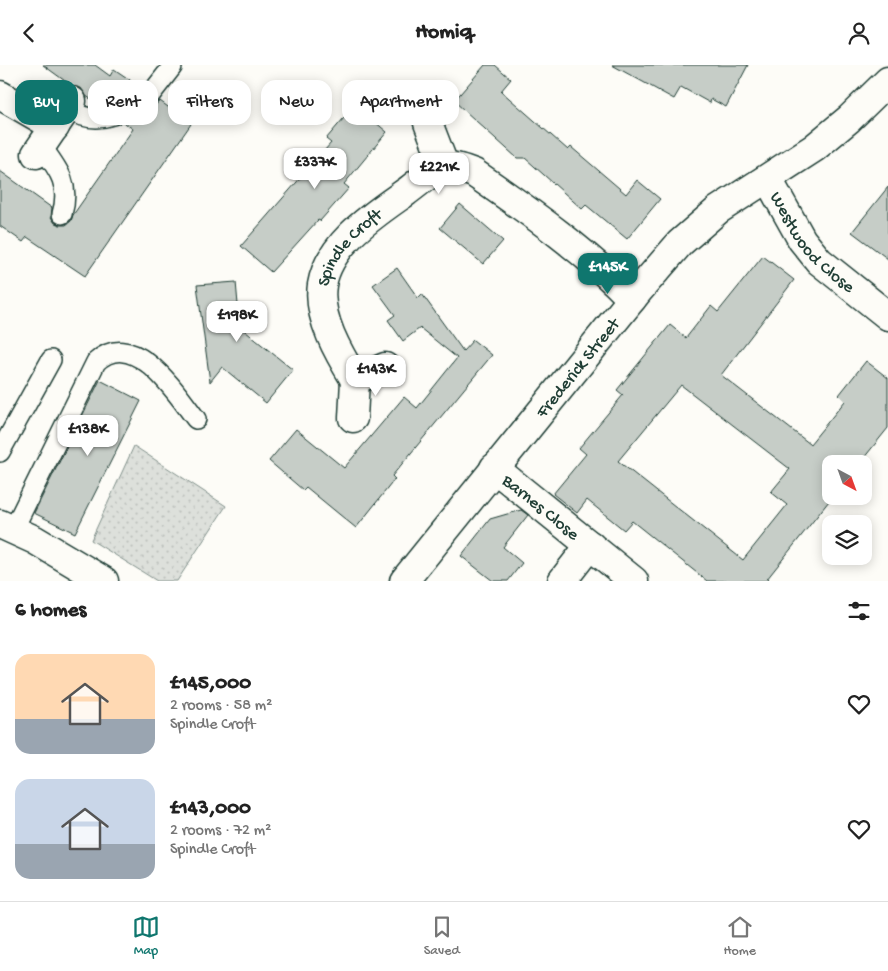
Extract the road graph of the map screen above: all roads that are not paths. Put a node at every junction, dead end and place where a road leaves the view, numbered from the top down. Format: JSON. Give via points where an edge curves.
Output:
{"nodes":[{"id":1,"x":172,"y":67,"type":"dead end"},
{"id":2,"x":888,"y":81,"type":"edge"},
{"id":3,"x":158,"y":84,"type":"edge"},
{"id":4,"x":0,"y":95,"type":"edge"},
{"id":5,"x":88,"y":118,"type":"edge"},
{"id":6,"x":429,"y":125,"type":"edge"},
{"id":7,"x":54,"y":128,"type":"junction"},
{"id":8,"x":445,"y":167,"type":"junction"},
{"id":9,"x":768,"y":179,"type":"junction"},
{"id":10,"x":62,"y":214,"type":"dead end"},
{"id":11,"x":632,"y":299,"type":"junction"},
{"id":12,"x":888,"y":316,"type":"edge"},
{"id":13,"x":51,"y":360,"type":"dead end"},
{"id":14,"x":385,"y":367,"type":"dead end"},
{"id":15,"x":355,"y":380,"type":"junction"},
{"id":16,"x":353,"y":418,"type":"dead end"},
{"id":17,"x":196,"y":419,"type":"dead end"},
{"id":18,"x":0,"y":452,"type":"edge"},
{"id":19,"x":494,"y":468,"type":"junction"},
{"id":20,"x":6,"y":527,"type":"edge"},
{"id":21,"x":590,"y":545,"type":"junction"},
{"id":22,"x":104,"y":581,"type":"edge"},
{"id":23,"x":404,"y":581,"type":"edge"},
{"id":24,"x":562,"y":581,"type":"edge"},
{"id":25,"x":634,"y":581,"type":"edge"}],
"edges":[{"from":1,"to":3,"type":"lane"},
{"from":2,"to":9,"type":"street","name":"Frederick Street","via":[[814,148]]},
{"from":4,"to":7,"type":"street"},
{"from":5,"to":7,"type":"lane","via":[[76,115]]},
{"from":6,"to":8,"type":"street"},
{"from":7,"to":10,"type":"lane","via":[[59,170],[66,189]]},
{"from":8,"to":11,"type":"street","via":[[474,173],[549,225],[605,271]]},
{"from":8,"to":15,"type":"street","name":"Spindle Croft","via":[[424,178],[360,225],[330,263],[322,284],[322,306],[334,344]]},
{"from":9,"to":11,"type":"street","name":"Frederick Street","via":[[718,210],[680,243]]},
{"from":9,"to":12,"type":"street","name":"Westwood Close","via":[[802,240],[819,261]]},
{"from":11,"to":19,"type":"street","name":"Frederick Street"},
{"from":13,"to":18,"type":"lane"},
{"from":14,"to":15,"type":"street"},
{"from":15,"to":16,"type":"street"},
{"from":17,"to":20,"type":"lane","via":[[148,363],[118,351],[104,355],[96,362]]},
{"from":19,"to":21,"type":"street","name":"Barnes Close"},
{"from":19,"to":23,"type":"street","name":"Frederick Street"},
{"from":20,"to":22,"type":"street","via":[[35,540]]},
{"from":21,"to":24,"type":"street","name":"Barnes Close"},
{"from":21,"to":25,"type":"street","name":"Barnes Close"}]}
